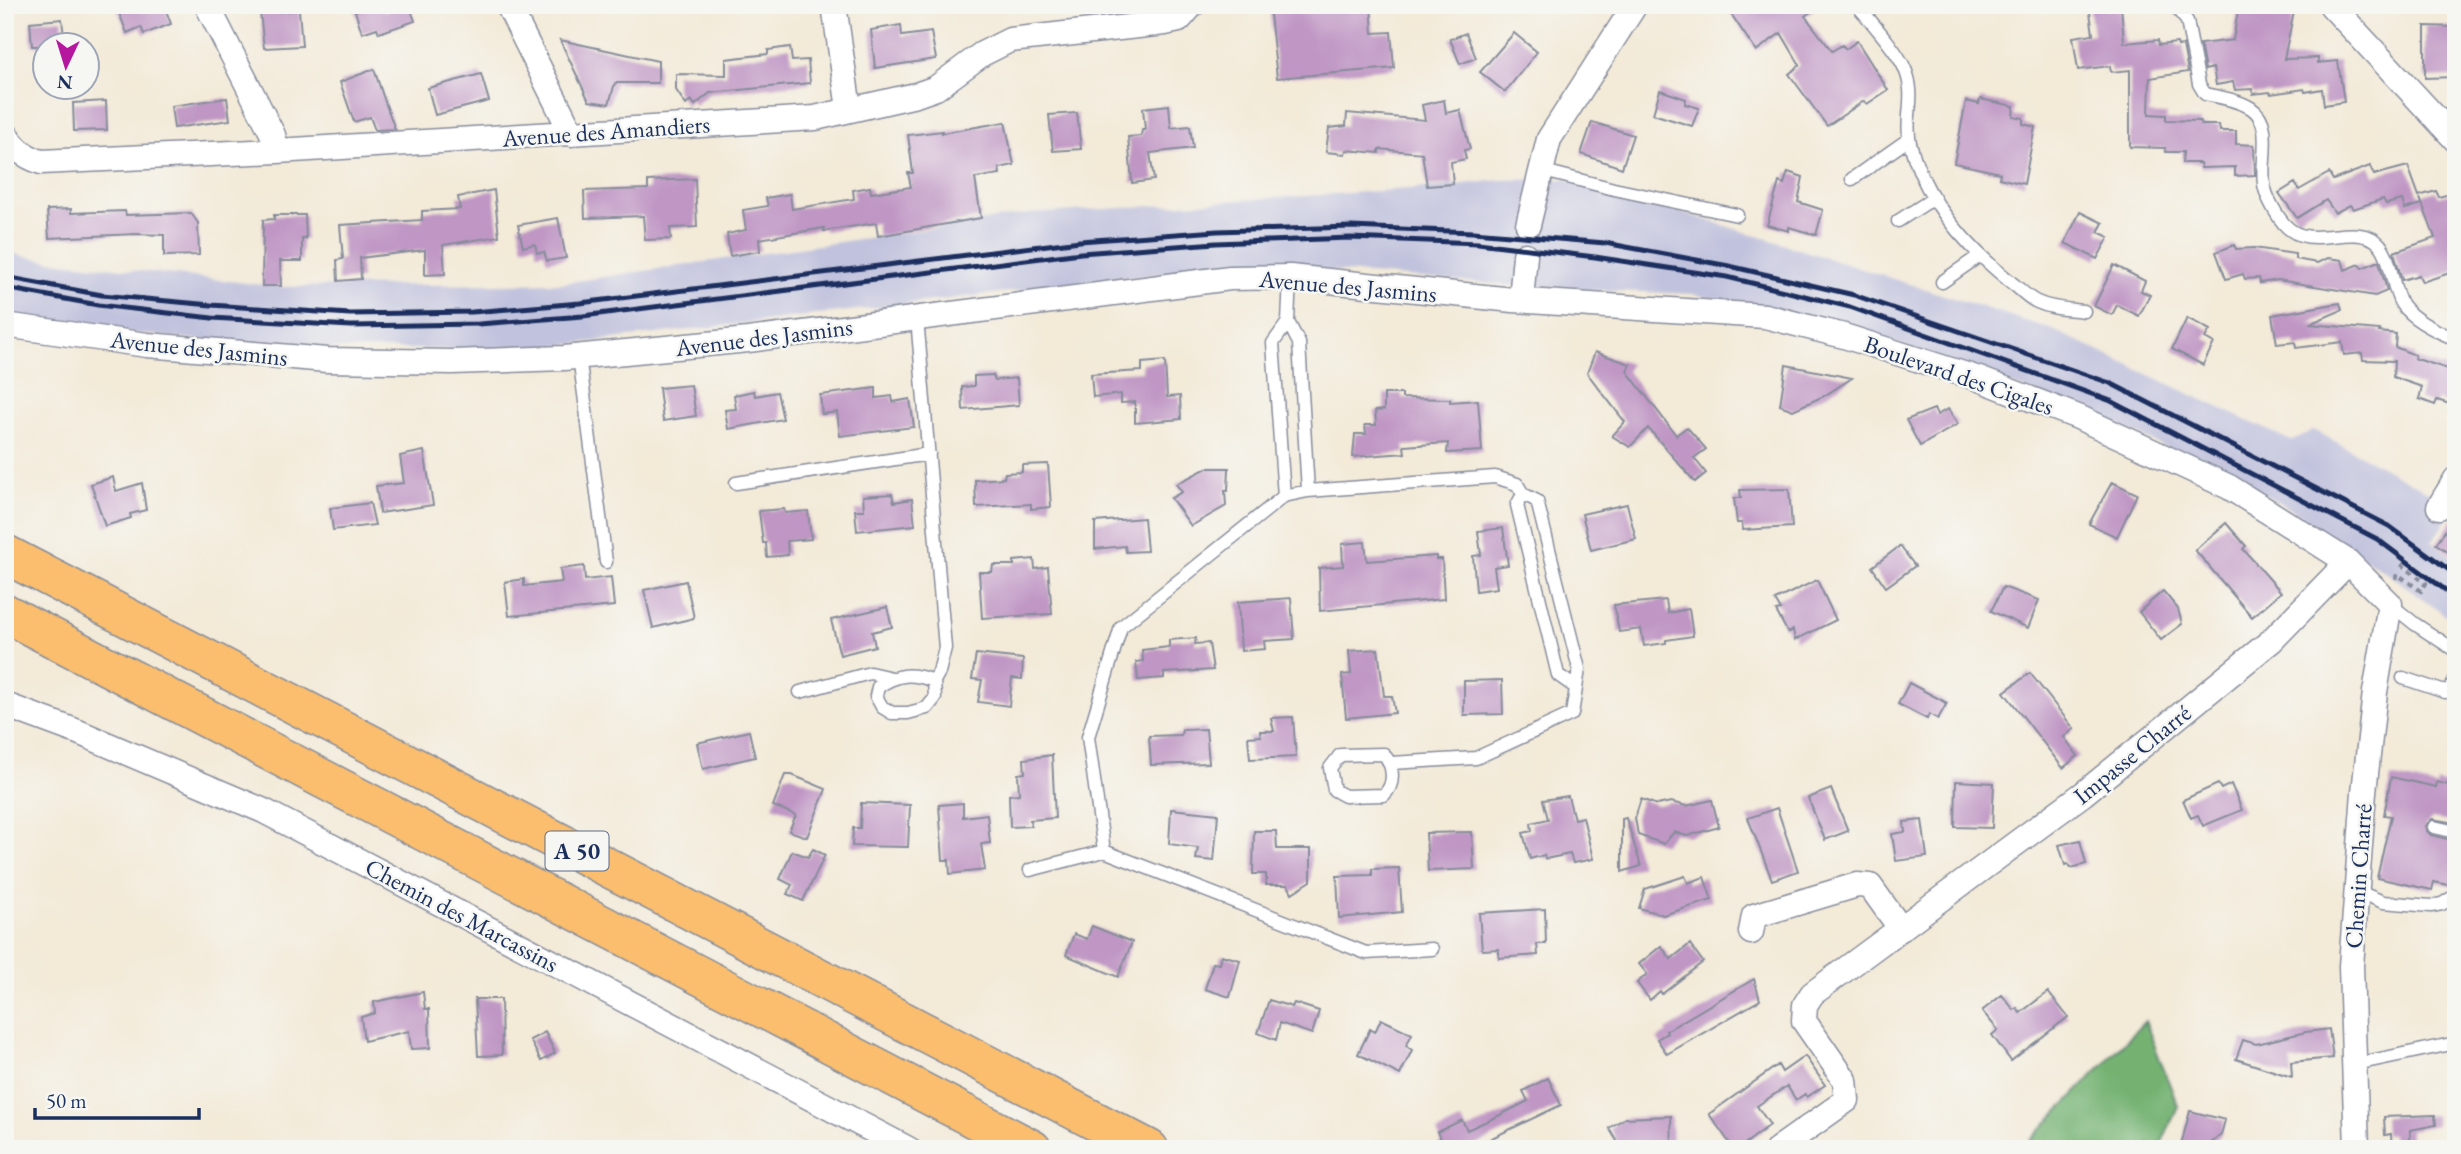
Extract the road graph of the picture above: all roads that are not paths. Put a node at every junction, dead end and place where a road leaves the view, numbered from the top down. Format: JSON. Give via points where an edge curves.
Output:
{"nodes":[{"id":1,"x":207,"y":5,"type":"edge"},
{"id":2,"x":508,"y":5,"type":"edge"},
{"id":3,"x":834,"y":5,"type":"edge"},
{"id":4,"x":1192,"y":5,"type":"edge"},
{"id":5,"x":1635,"y":5,"type":"edge"},
{"id":6,"x":1857,"y":5,"type":"edge"},
{"id":7,"x":2174,"y":5,"type":"edge"},
{"id":8,"x":2331,"y":5,"type":"edge"},
{"id":9,"x":849,"y":110,"type":"junction"},
{"id":10,"x":5,"y":133,"type":"edge"},
{"id":11,"x":572,"y":134,"type":"junction"},
{"id":12,"x":1909,"y":139,"type":"junction"},
{"id":13,"x":2456,"y":140,"type":"edge"},
{"id":14,"x":277,"y":151,"type":"junction"},
{"id":15,"x":1540,"y":170,"type":"junction"},
{"id":16,"x":1852,"y":179,"type":"dead end"},
{"id":17,"x":1934,"y":198,"type":"junction"},
{"id":18,"x":1737,"y":215,"type":"dead end"},
{"id":19,"x":1898,"y":221,"type":"dead end"},
{"id":20,"x":1528,"y":225,"type":"dead end"},
{"id":21,"x":1525,"y":255,"type":"dead end"},
{"id":22,"x":1979,"y":256,"type":"junction"},
{"id":23,"x":1290,"y":277,"type":"junction"},
{"id":24,"x":1942,"y":282,"type":"dead end"},
{"id":25,"x":1521,"y":300,"type":"junction"},
{"id":26,"x":2084,"y":311,"type":"dead end"},
{"id":27,"x":917,"y":318,"type":"junction"},
{"id":28,"x":1288,"y":322,"type":"junction"},
{"id":29,"x":5,"y":325,"type":"edge"},
{"id":30,"x":2456,"y":339,"type":"edge"},
{"id":31,"x":579,"y":356,"type":"junction"},
{"id":32,"x":929,"y":454,"type":"junction"},
{"id":33,"x":2456,"y":479,"type":"edge"},
{"id":34,"x":736,"y":483,"type":"dead end"},
{"id":35,"x":1308,"y":491,"type":"junction"},
{"id":36,"x":1523,"y":495,"type":"junction"},
{"id":37,"x":1284,"y":496,"type":"junction"},
{"id":38,"x":2439,"y":507,"type":"dead end"},
{"id":39,"x":5,"y":554,"type":"edge"},
{"id":40,"x":606,"y":562,"type":"dead end"},
{"id":41,"x":2348,"y":562,"type":"junction"},
{"id":42,"x":2390,"y":604,"type":"junction"},
{"id":43,"x":5,"y":613,"type":"edge"},
{"id":44,"x":2456,"y":651,"type":"edge"},
{"id":45,"x":2456,"y":677,"type":"edge"},
{"id":46,"x":891,"y":678,"type":"junction"},
{"id":47,"x":2403,"y":678,"type":"dead end"},
{"id":48,"x":934,"y":681,"type":"junction"},
{"id":49,"x":1575,"y":687,"type":"junction"},
{"id":50,"x":800,"y":692,"type":"dead end"},
{"id":51,"x":5,"y":705,"type":"edge"},
{"id":52,"x":1391,"y":763,"type":"junction"},
{"id":53,"x":2434,"y":827,"type":"dead end"},
{"id":54,"x":2456,"y":832,"type":"edge"},
{"id":55,"x":1104,"y":850,"type":"junction"},
{"id":56,"x":1030,"y":870,"type":"dead end"},
{"id":57,"x":2357,"y":891,"type":"junction"},
{"id":58,"x":2456,"y":895,"type":"edge"},
{"id":59,"x":1901,"y":929,"type":"junction"},
{"id":60,"x":1751,"y":932,"type":"dead end"},
{"id":61,"x":1432,"y":949,"type":"dead end"},
{"id":62,"x":2456,"y":1043,"type":"edge"},
{"id":63,"x":2356,"y":1064,"type":"junction"},
{"id":64,"x":908,"y":1149,"type":"edge"},
{"id":65,"x":1032,"y":1149,"type":"edge"},
{"id":66,"x":1149,"y":1149,"type":"edge"},
{"id":67,"x":1778,"y":1149,"type":"edge"},
{"id":68,"x":2357,"y":1149,"type":"edge"}],
"edges":[{"from":1,"to":14,"type":"street"},
{"from":2,"to":11,"type":"street"},
{"from":3,"to":9,"type":"street"},
{"from":4,"to":9,"type":"street","name":"Avenue des Amandiers","via":[[1179,20],[1165,23],[1010,40],[936,88]]},
{"from":5,"to":15,"type":"street","via":[[1549,139]]},
{"from":6,"to":12,"type":"lane","via":[[1904,66],[1912,88]]},
{"from":7,"to":30,"type":"lane","via":[[2187,21],[2205,94],[2253,109],[2265,130],[2265,190],[2283,224],[2307,237],[2371,238],[2382,246],[2400,303],[2411,316]]},
{"from":8,"to":13,"type":"street"},
{"from":9,"to":11,"type":"street","name":"Avenue des Amandiers","via":[[815,118]]},
{"from":10,"to":14,"type":"street","name":"Avenue des Amandiers","via":[[25,157],[41,162]]},
{"from":11,"to":14,"type":"street","name":"Avenue des Amandiers"},
{"from":12,"to":16,"type":"lane"},
{"from":12,"to":17,"type":"lane"},
{"from":15,"to":18,"type":"lane"},
{"from":15,"to":20,"type":"street"},
{"from":17,"to":19,"type":"lane"},
{"from":17,"to":22,"type":"lane"},
{"from":21,"to":25,"type":"street"},
{"from":22,"to":24,"type":"lane"},
{"from":22,"to":26,"type":"lane","via":[[2034,301]]},
{"from":23,"to":25,"type":"street","name":"Avenue des Jasmins"},
{"from":23,"to":27,"type":"street","name":"Avenue des Jasmins","via":[[1230,278]]},
{"from":23,"to":28,"type":"lane"},
{"from":25,"to":41,"type":"street","name":"Boulevard des Cigales","via":[[1765,316],[1844,335],[2078,417],[2228,487]]},
{"from":27,"to":31,"type":"street","name":"Avenue des Jasmins"},
{"from":27,"to":32,"type":"lane"},
{"from":28,"to":35,"type":"lane","via":[[1299,343]]},
{"from":28,"to":37,"type":"lane","via":[[1273,343]]},
{"from":29,"to":31,"type":"street","name":"Avenue des Jasmins","via":[[147,345],[327,360],[452,362]]},
{"from":31,"to":40,"type":"lane"},
{"from":32,"to":34,"type":"lane"},
{"from":32,"to":48,"type":"lane","via":[[945,648]]},
{"from":33,"to":38,"type":"street"},
{"from":35,"to":36,"type":"lane","via":[[1495,477],[1517,484]]},
{"from":35,"to":37,"type":"lane"},
{"from":36,"to":49,"type":"lane","via":[[1537,501],[1579,669]]},
{"from":36,"to":49,"type":"lane","via":[[1517,505],[1558,675]]},
{"from":37,"to":55,"type":"lane","via":[[1121,627],[1088,737]]},
{"from":39,"to":66,"type":"highway","number":"A 50"},
{"from":41,"to":42,"type":"street","name":"Boulevard des Cigales"},
{"from":41,"to":59,"type":"street","name":"Impasse Charré","via":[[2261,650],[2083,794]]},
{"from":42,"to":44,"type":"lane"},
{"from":42,"to":57,"type":"street","name":"Chemin Charré","via":[[2375,692]]},
{"from":43,"to":65,"type":"highway","number":"A 50"},
{"from":45,"to":47,"type":"lane","via":[[2445,692]]},
{"from":46,"to":48,"type":"lane","via":[[917,675]]},
{"from":46,"to":48,"type":"lane","via":[[878,687],[876,696],[892,713],[927,708],[935,698]]},
{"from":46,"to":50,"type":"lane","via":[[870,673]]},
{"from":49,"to":52,"type":"lane","via":[[1572,714],[1498,750],[1476,758]]},
{"from":51,"to":64,"type":"street","name":"Chemin des Marcassins","via":[[264,811]]},
{"from":52,"to":52,"type":"lane","via":[[1390,789],[1384,795],[1345,796],[1334,790],[1330,768],[1340,755],[1384,754]]},
{"from":53,"to":54,"type":"lane"},
{"from":55,"to":56,"type":"lane"},
{"from":55,"to":61,"type":"lane","via":[[1366,953]]},
{"from":57,"to":58,"type":"lane","via":[[2382,902],[2431,906]]},
{"from":57,"to":63,"type":"street","name":"Chemin Charré","via":[[2351,966]]},
{"from":59,"to":60,"type":"street","via":[[1870,886],[1857,885],[1754,916]]},
{"from":59,"to":67,"type":"street","name":"Impasse Charré","via":[[1812,994],[1805,1005],[1804,1021],[1845,1080],[1847,1100]]},
{"from":62,"to":63,"type":"lane"},
{"from":63,"to":68,"type":"street","name":"Chemin Charré"}]}
